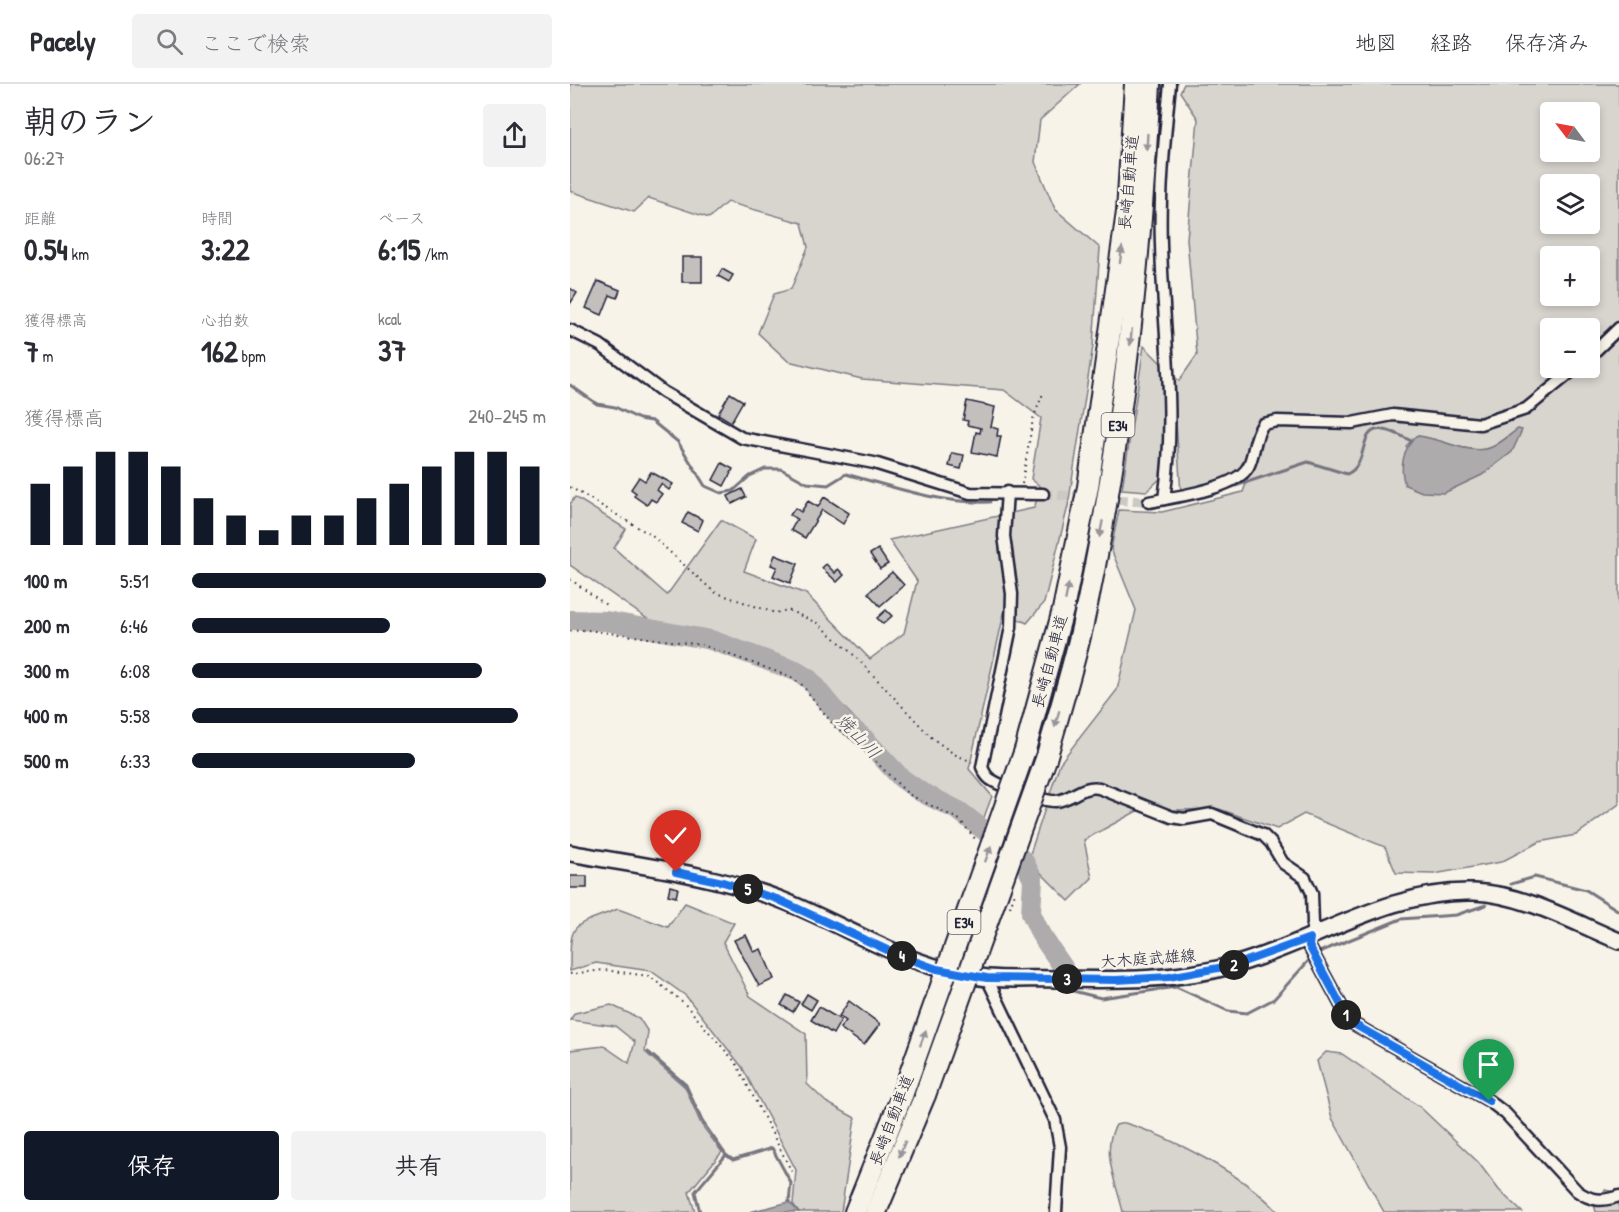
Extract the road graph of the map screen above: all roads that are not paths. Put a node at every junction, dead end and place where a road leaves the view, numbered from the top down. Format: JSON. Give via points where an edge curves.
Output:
{"nodes":[{"id":1,"x":1135,"y":84,"type":"edge"},
{"id":2,"x":1150,"y":84,"type":"edge"},
{"id":3,"x":1170,"y":84,"type":"edge"},
{"id":4,"x":1619,"y":328,"type":"edge"},
{"id":5,"x":570,"y":330,"type":"edge"},
{"id":6,"x":1600,"y":346,"type":"edge"},
{"id":7,"x":1564,"y":378,"type":"edge"},
{"id":8,"x":1007,"y":492,"type":"junction"},
{"id":9,"x":1043,"y":494,"type":"tunnel mouth"},
{"id":10,"x":1164,"y":499,"type":"junction"},
{"id":11,"x":1149,"y":502,"type":"tunnel mouth"},
{"id":12,"x":570,"y":853,"type":"edge"},
{"id":13,"x":1619,"y":941,"type":"edge"},
{"id":14,"x":1313,"y":950,"type":"junction"},
{"id":15,"x":987,"y":978,"type":"junction"},
{"id":16,"x":1619,"y":1196,"type":"edge"},
{"id":17,"x":855,"y":1212,"type":"edge"},
{"id":18,"x":876,"y":1212,"type":"edge"},
{"id":19,"x":1056,"y":1212,"type":"edge"}],
"edges":[{"from":17,"to":1,"type":"highway","name":"長崎自動車道","number":"E34","one_way":true,"bridge":true,"via":[[903,1093],[1025,750],[1063,610],[1088,487],[1127,212]]},
{"from":2,"to":18,"type":"highway","name":"長崎自動車道","number":"E34","one_way":true,"bridge":true,"via":[[1128,358],[1082,629],[1046,759],[925,1095]]},
{"from":3,"to":10,"type":"street","via":[[1161,242],[1170,393],[1169,467]]},
{"from":4,"to":6,"type":"street"},
{"from":5,"to":8,"type":"street","via":[[600,345],[663,392],[742,438],[874,463],[970,493]]},
{"from":7,"to":10,"type":"street","via":[[1526,409],[1480,424],[1393,416],[1352,423],[1263,424],[1255,437],[1248,468],[1235,480]]},
{"from":8,"to":9,"type":"street"},
{"from":8,"to":14,"type":"street","via":[[1004,536],[1012,594],[1011,627],[982,767],[987,777],[1052,802],[1064,800],[1088,786],[1099,788],[1172,817],[1212,814],[1263,835],[1283,863],[1309,885]]},
{"from":10,"to":11,"type":"street"},
{"from":12,"to":15,"type":"main road","name":"大木庭武雄線","via":[[723,882],[804,910],[898,955],[937,969]]},
{"from":13,"to":14,"type":"main road","name":"大木庭武雄線","via":[[1508,897],[1475,892],[1436,894],[1370,913]]},
{"from":14,"to":15,"type":"main road","name":"大木庭武雄線","via":[[1169,977]]},
{"from":14,"to":16,"type":"street","via":[[1350,1022],[1489,1101],[1587,1198],[1597,1201]]},
{"from":15,"to":19,"type":"street","via":[[1055,1120],[1060,1147]]}]}
